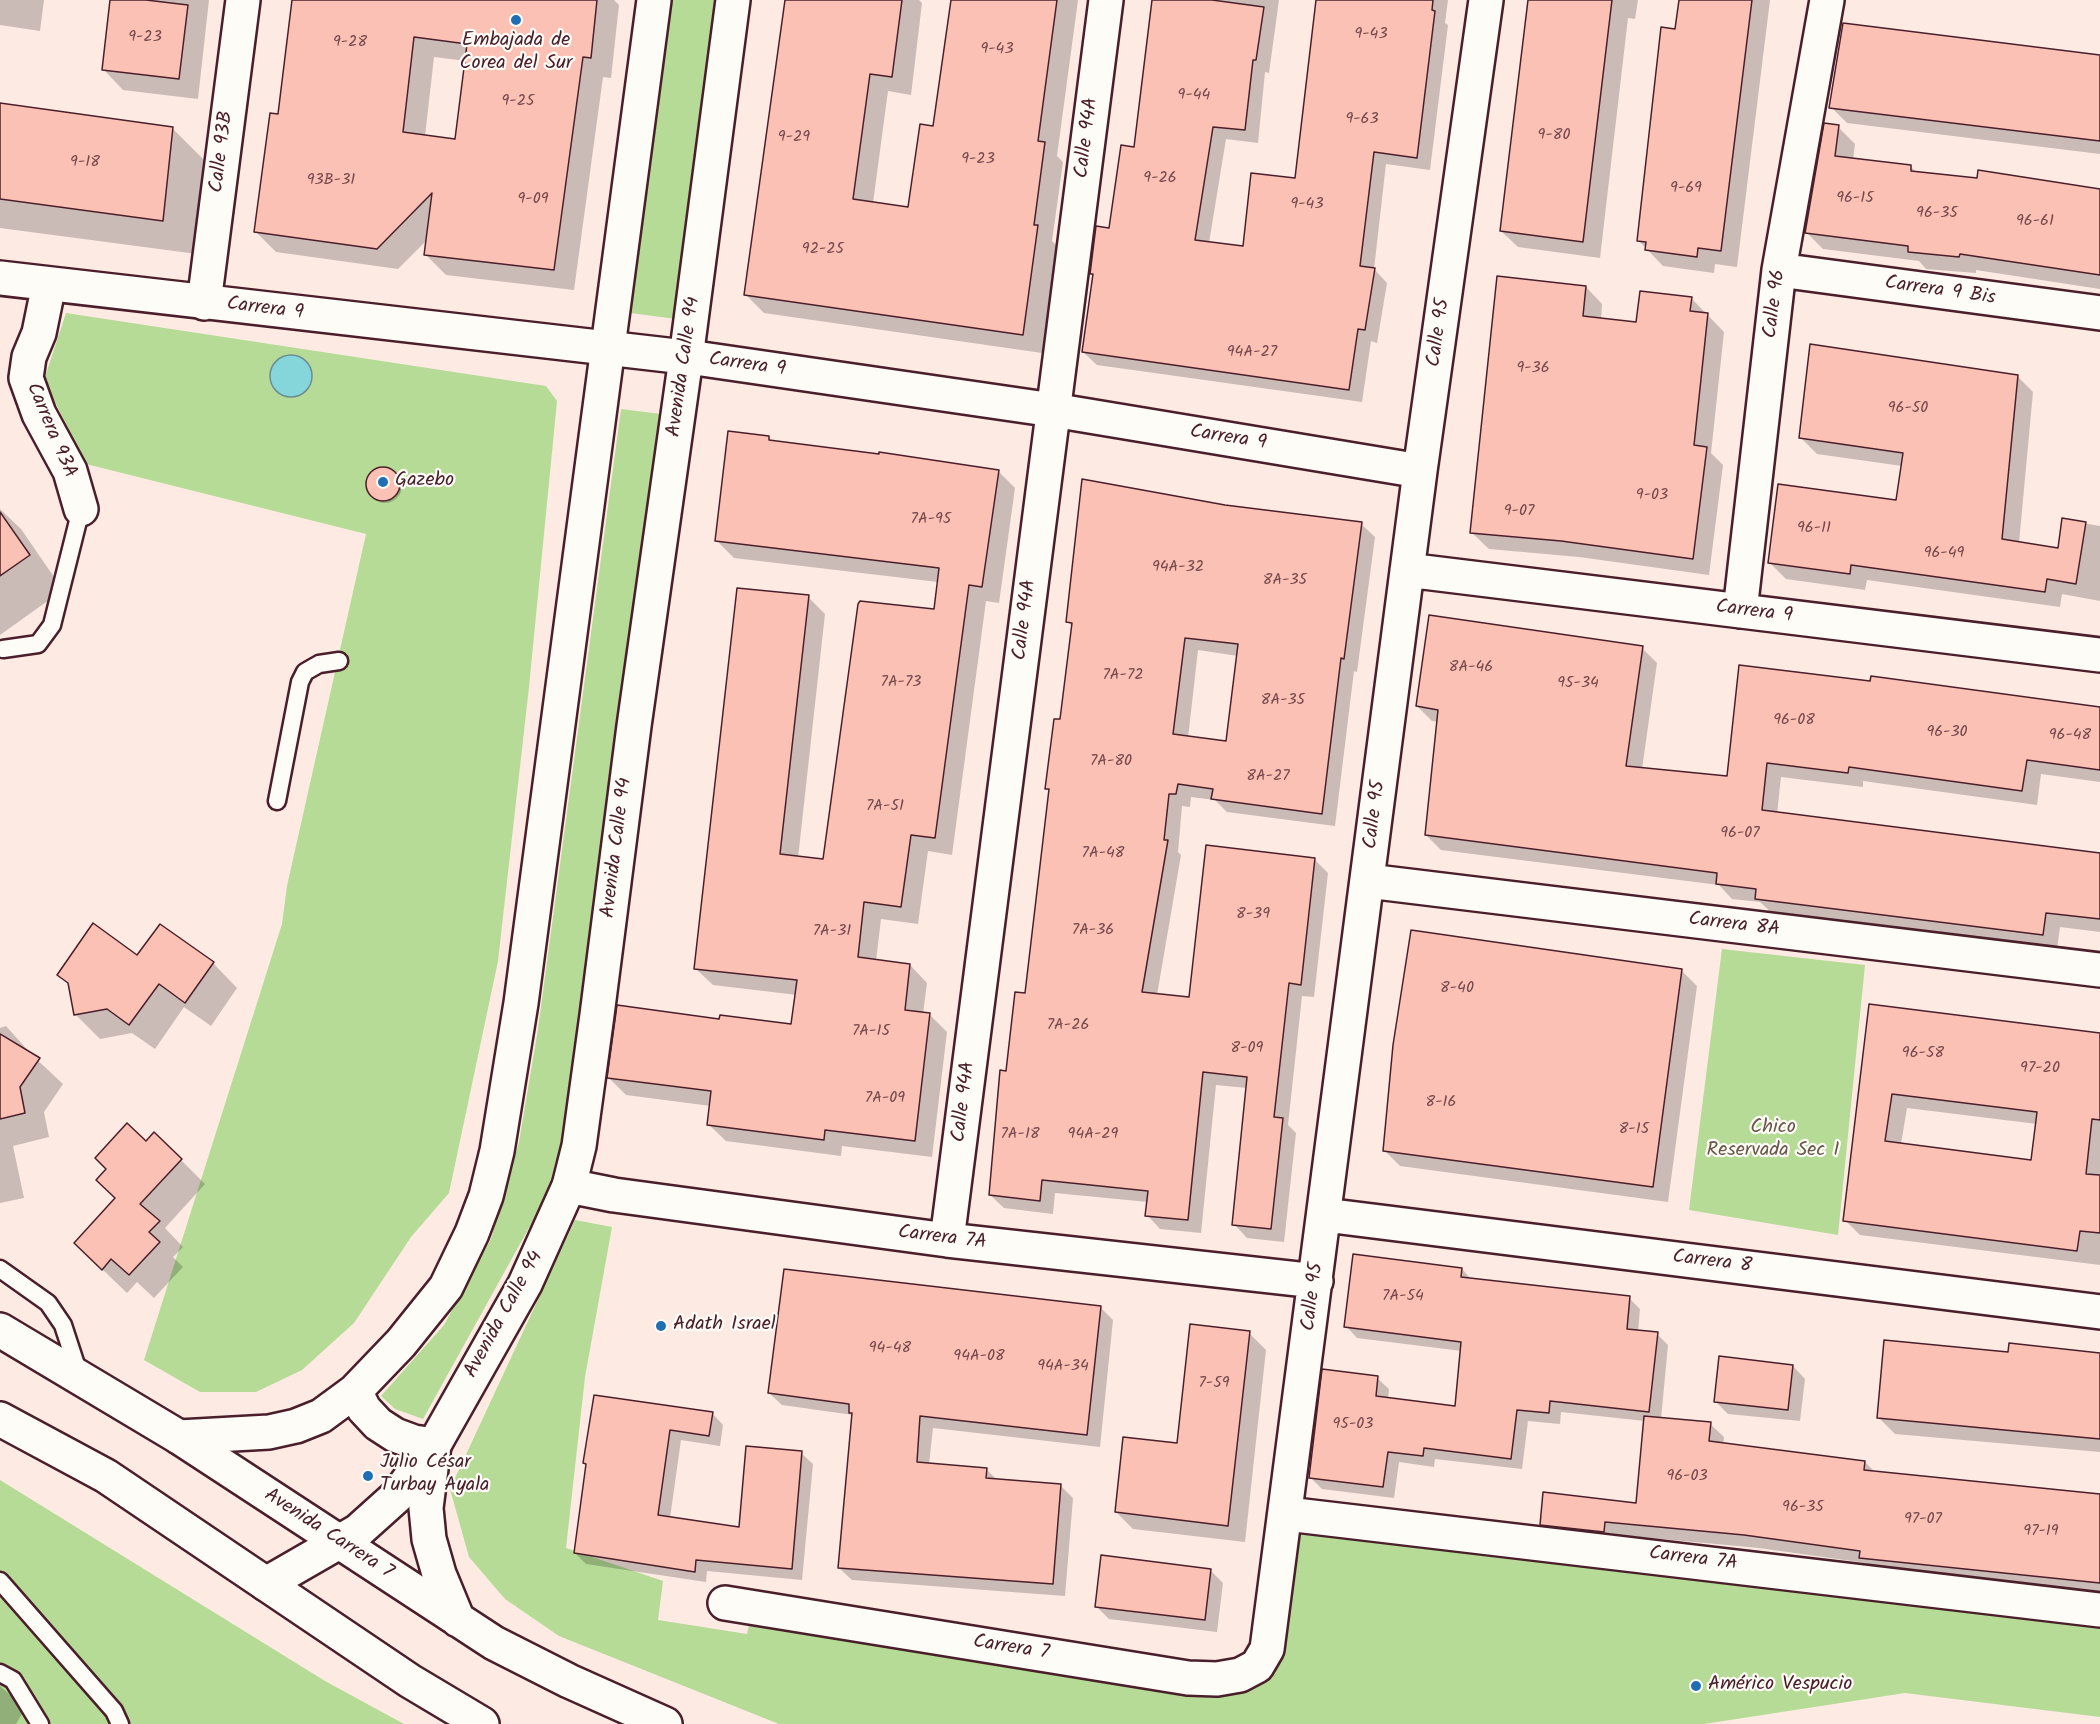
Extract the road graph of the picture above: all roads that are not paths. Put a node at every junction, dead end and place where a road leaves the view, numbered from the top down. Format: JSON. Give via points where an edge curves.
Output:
{"nodes":[{"id":1,"x":243,"y":0,"type":"edge"},
{"id":2,"x":654,"y":0,"type":"edge"},
{"id":3,"x":733,"y":0,"type":"edge"},
{"id":4,"x":1106,"y":0,"type":"edge"},
{"id":5,"x":1486,"y":0,"type":"edge"},
{"id":6,"x":1827,"y":0,"type":"edge"},
{"id":7,"x":1779,"y":270,"type":"junction"},
{"id":8,"x":0,"y":278,"type":"edge"},
{"id":9,"x":49,"y":284,"type":"junction"},
{"id":10,"x":204,"y":303,"type":"junction"},
{"id":11,"x":2100,"y":313,"type":"edge"},
{"id":12,"x":608,"y":349,"type":"junction"},
{"id":13,"x":686,"y":358,"type":"junction"},
{"id":14,"x":1053,"y":410,"type":"junction"},
{"id":15,"x":1420,"y":471,"type":"junction"},
{"id":16,"x":81,"y":509,"type":"joint"},
{"id":17,"x":1407,"y":570,"type":"junction"},
{"id":18,"x":1740,"y":611,"type":"junction"},
{"id":19,"x":3,"y":649,"type":"dead end"},
{"id":20,"x":2100,"y":655,"type":"edge"},
{"id":21,"x":339,"y":662,"type":"dead end"},
{"id":22,"x":277,"y":801,"type":"dead end"},
{"id":23,"x":1368,"y":881,"type":"junction"},
{"id":24,"x":2100,"y":970,"type":"edge"},
{"id":25,"x":569,"y":1186,"type":"junction"},
{"id":26,"x":1325,"y":1215,"type":"junction"},
{"id":27,"x":947,"y":1240,"type":"junction"},
{"id":28,"x":0,"y":1269,"type":"edge"},
{"id":29,"x":1316,"y":1281,"type":"junction"},
{"id":30,"x":2100,"y":1312,"type":"edge"},
{"id":31,"x":0,"y":1330,"type":"edge"},
{"id":32,"x":80,"y":1377,"type":"junction"},
{"id":33,"x":355,"y":1391,"type":"junction"},
{"id":34,"x":0,"y":1419,"type":"edge"},
{"id":35,"x":179,"y":1437,"type":"junction"},
{"id":36,"x":434,"y":1445,"type":"junction"},
{"id":37,"x":1287,"y":1514,"type":"junction"},
{"id":38,"x":341,"y":1542,"type":"junction"},
{"id":39,"x":0,"y":1581,"type":"edge"},
{"id":40,"x":266,"y":1584,"type":"junction"},
{"id":41,"x":725,"y":1604,"type":"dead end"},
{"id":42,"x":2100,"y":1610,"type":"edge"},
{"id":43,"x":458,"y":1620,"type":"junction"},
{"id":44,"x":1272,"y":1631,"type":"joint"},
{"id":45,"x":0,"y":1672,"type":"edge"},
{"id":46,"x":40,"y":1724,"type":"edge"},
{"id":47,"x":120,"y":1724,"type":"edge"},
{"id":48,"x":482,"y":1724,"type":"edge"},
{"id":49,"x":665,"y":1724,"type":"edge"}],
"edges":[{"from":1,"to":10,"type":"street","name":"Calle 93B"},
{"from":2,"to":12,"type":"street"},
{"from":3,"to":13,"type":"street","name":"Avenida Calle 94"},
{"from":4,"to":14,"type":"street","name":"Calle 94A"},
{"from":5,"to":15,"type":"street","name":"Calle 95"},
{"from":6,"to":7,"type":"street","name":"Calle 96"},
{"from":7,"to":11,"type":"street","name":"Carrera 9 Bis"},
{"from":7,"to":18,"type":"street","name":"Calle 96"},
{"from":8,"to":9,"type":"street","name":"Carrera 9"},
{"from":9,"to":10,"type":"street","name":"Carrera 9"},
{"from":9,"to":16,"type":"street","name":"Carrera 93A","via":[[26,378],[39,414],[70,471]]},
{"from":10,"to":12,"type":"street","name":"Carrera 9"},
{"from":12,"to":13,"type":"street","name":"Carrera 9"},
{"from":12,"to":33,"type":"street","via":[[521,1003],[497,1152],[486,1196],[446,1287],[401,1343]]},
{"from":13,"to":14,"type":"street","name":"Carrera 9"},
{"from":13,"to":25,"type":"street","name":"Avenida Calle 94","via":[[596,1026],[579,1146]]},
{"from":14,"to":15,"type":"street","name":"Carrera 9"},
{"from":14,"to":27,"type":"street","name":"Calle 94A"},
{"from":15,"to":17,"type":"street","name":"Calle 95"},
{"from":16,"to":19,"type":"lane","via":[[52,625],[38,645]]},
{"from":17,"to":18,"type":"street","name":"Carrera 9"},
{"from":17,"to":23,"type":"street","name":"Calle 95"},
{"from":18,"to":20,"type":"street","name":"Carrera 9"},
{"from":21,"to":22,"type":"lane","via":[[319,664],[305,672],[300,682]]},
{"from":23,"to":24,"type":"street","name":"Carrera 8A"},
{"from":23,"to":26,"type":"street","name":"Calle 95"},
{"from":25,"to":27,"type":"street","name":"Carrera 7A"},
{"from":25,"to":36,"type":"street","name":"Avenida Calle 94","via":[[525,1284]]},
{"from":26,"to":29,"type":"street","name":"Calle 95"},
{"from":26,"to":30,"type":"street","name":"Carrera 8"},
{"from":27,"to":29,"type":"street","name":"Carrera 7A"},
{"from":28,"to":32,"type":"lane","via":[[48,1303],[63,1325]]},
{"from":29,"to":37,"type":"street","name":"Calle 95"},
{"from":31,"to":32,"type":"street","name":"Avenida Carrera 7"},
{"from":32,"to":35,"type":"street","name":"Avenida Carrera 7"},
{"from":33,"to":35,"type":"street","via":[[321,1416],[296,1426],[269,1432]]},
{"from":33,"to":36,"type":"street","via":[[378,1424],[395,1435]]},
{"from":34,"to":40,"type":"street","via":[[106,1476]]},
{"from":35,"to":38,"type":"street","name":"Avenida Carrera 7"},
{"from":36,"to":38,"type":"street","name":"Avenida Calle 94","via":[[378,1516]]},
{"from":36,"to":43,"type":"street","via":[[426,1508],[429,1539]]},
{"from":37,"to":42,"type":"street","name":"Carrera 7A"},
{"from":37,"to":44,"type":"street","name":"Calle 95"},
{"from":38,"to":40,"type":"street","name":"Avenida Calle 94"},
{"from":38,"to":43,"type":"street","name":"Avenida Carrera 7"},
{"from":39,"to":47,"type":"lane","via":[[114,1710]]},
{"from":40,"to":48,"type":"street","via":[[410,1682]]},
{"from":41,"to":44,"type":"street","name":"Carrera 7","via":[[1188,1678],[1240,1675],[1257,1666]]},
{"from":43,"to":49,"type":"street","name":"Avenida Carrera 7","via":[[559,1677]]},
{"from":45,"to":46,"type":"lane","via":[[13,1680]]}]}
